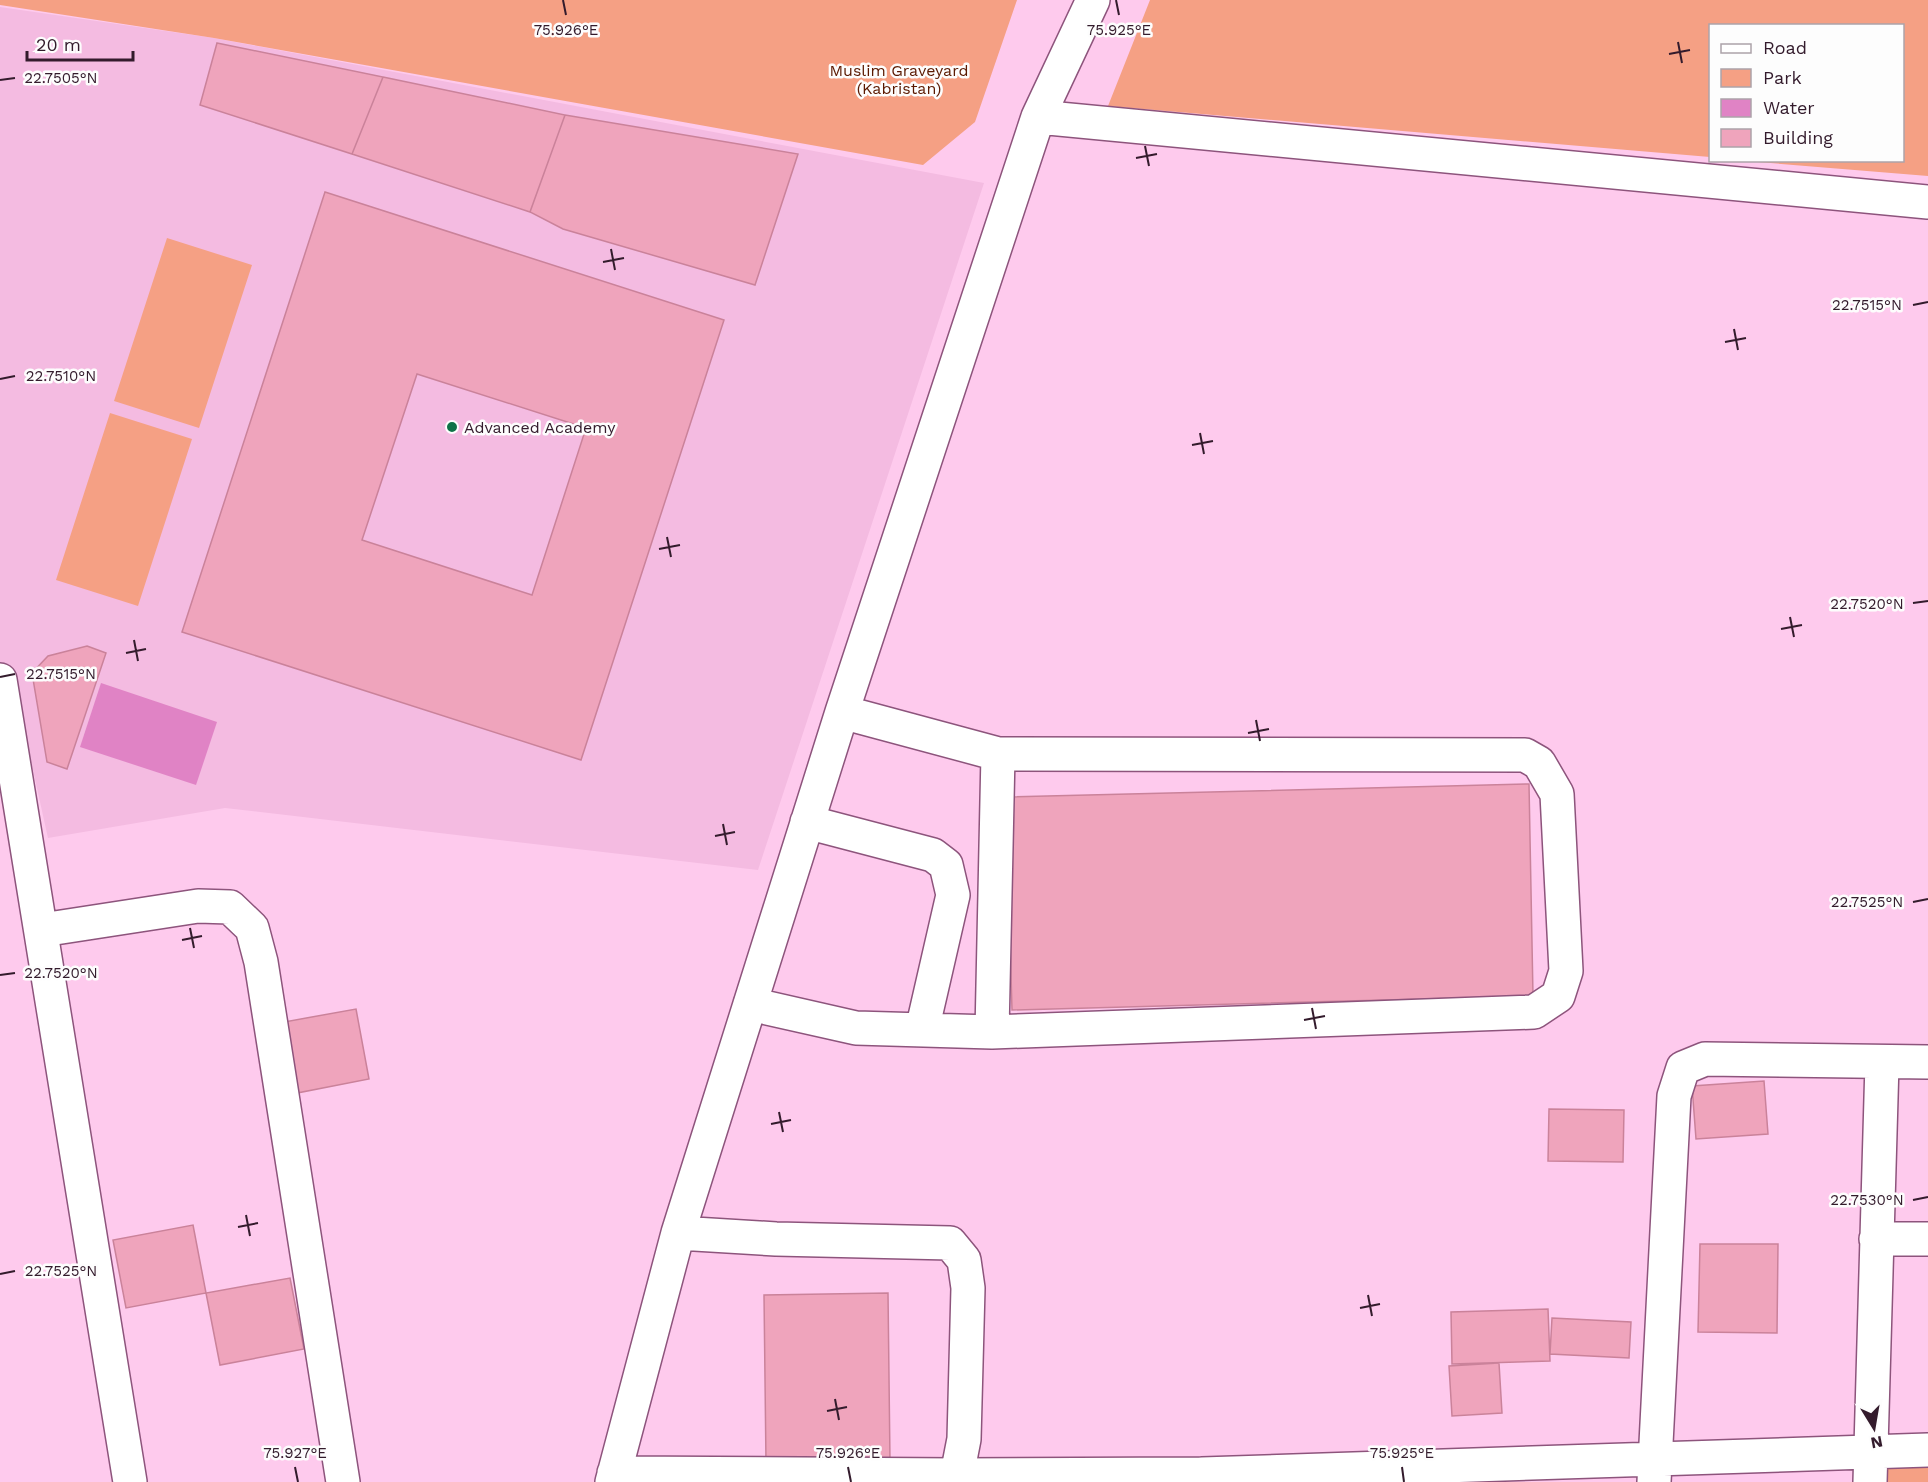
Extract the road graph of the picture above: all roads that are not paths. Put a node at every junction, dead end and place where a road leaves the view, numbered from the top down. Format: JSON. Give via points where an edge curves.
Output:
{"nodes":[{"id":1,"x":1093,"y":0,"type":"edge"},
{"id":2,"x":1038,"y":117,"type":"junction"},
{"id":3,"x":1928,"y":202,"type":"edge"},
{"id":4,"x":0,"y":680,"type":"edge"},
{"id":5,"x":842,"y":711,"type":"junction"},
{"id":6,"x":998,"y":754,"type":"junction"},
{"id":7,"x":807,"y":822,"type":"junction"},
{"id":8,"x":42,"y":930,"type":"junction"},
{"id":9,"x":750,"y":1004,"type":"junction"},
{"id":10,"x":922,"y":1030,"type":"junction"},
{"id":11,"x":992,"y":1032,"type":"junction"},
{"id":12,"x":1928,"y":1062,"type":"edge"},
{"id":13,"x":1882,"y":1063,"type":"junction"},
{"id":14,"x":678,"y":1233,"type":"junction"},
{"id":15,"x":1876,"y":1239,"type":"junction"},
{"id":16,"x":1928,"y":1239,"type":"edge"},
{"id":17,"x":1928,"y":1450,"type":"edge"},
{"id":18,"x":1870,"y":1466,"type":"edge"},
{"id":19,"x":1654,"y":1470,"type":"edge"},
{"id":20,"x":613,"y":1477,"type":"edge"},
{"id":21,"x":1201,"y":1478,"type":"edge"},
{"id":22,"x":957,"y":1479,"type":"edge"},
{"id":23,"x":130,"y":1482,"type":"edge"},
{"id":24,"x":343,"y":1482,"type":"edge"}],
"edges":[{"from":1,"to":2,"type":"street"},
{"from":2,"to":3,"type":"street"},
{"from":2,"to":5,"type":"street"},
{"from":4,"to":8,"type":"street"},
{"from":5,"to":6,"type":"street"},
{"from":5,"to":7,"type":"street"},
{"from":6,"to":11,"type":"street"},
{"from":6,"to":11,"type":"street","via":[[1525,755],[1539,763],[1557,794],[1566,971],[1558,996],[1534,1012]]},
{"from":7,"to":9,"type":"street"},
{"from":7,"to":10,"type":"street","via":[[933,855],[946,866],[953,895]]},
{"from":8,"to":23,"type":"street"},
{"from":8,"to":24,"type":"street","via":[[198,906],[230,908],[252,928],[261,962]]},
{"from":9,"to":10,"type":"street","via":[[856,1028]]},
{"from":9,"to":14,"type":"street"},
{"from":10,"to":11,"type":"street"},
{"from":12,"to":13,"type":"street"},
{"from":13,"to":15,"type":"street"},
{"from":13,"to":19,"type":"street","via":[[1705,1059],[1683,1068],[1674,1096]]},
{"from":14,"to":20,"type":"street"},
{"from":14,"to":22,"type":"street","via":[[950,1243],[964,1260],[968,1288],[964,1439]]},
{"from":15,"to":16,"type":"street"},
{"from":15,"to":18,"type":"street"},
{"from":17,"to":18,"type":"street"},
{"from":18,"to":19,"type":"street"},
{"from":19,"to":21,"type":"street"},
{"from":20,"to":22,"type":"street"},
{"from":21,"to":22,"type":"street"}]}
